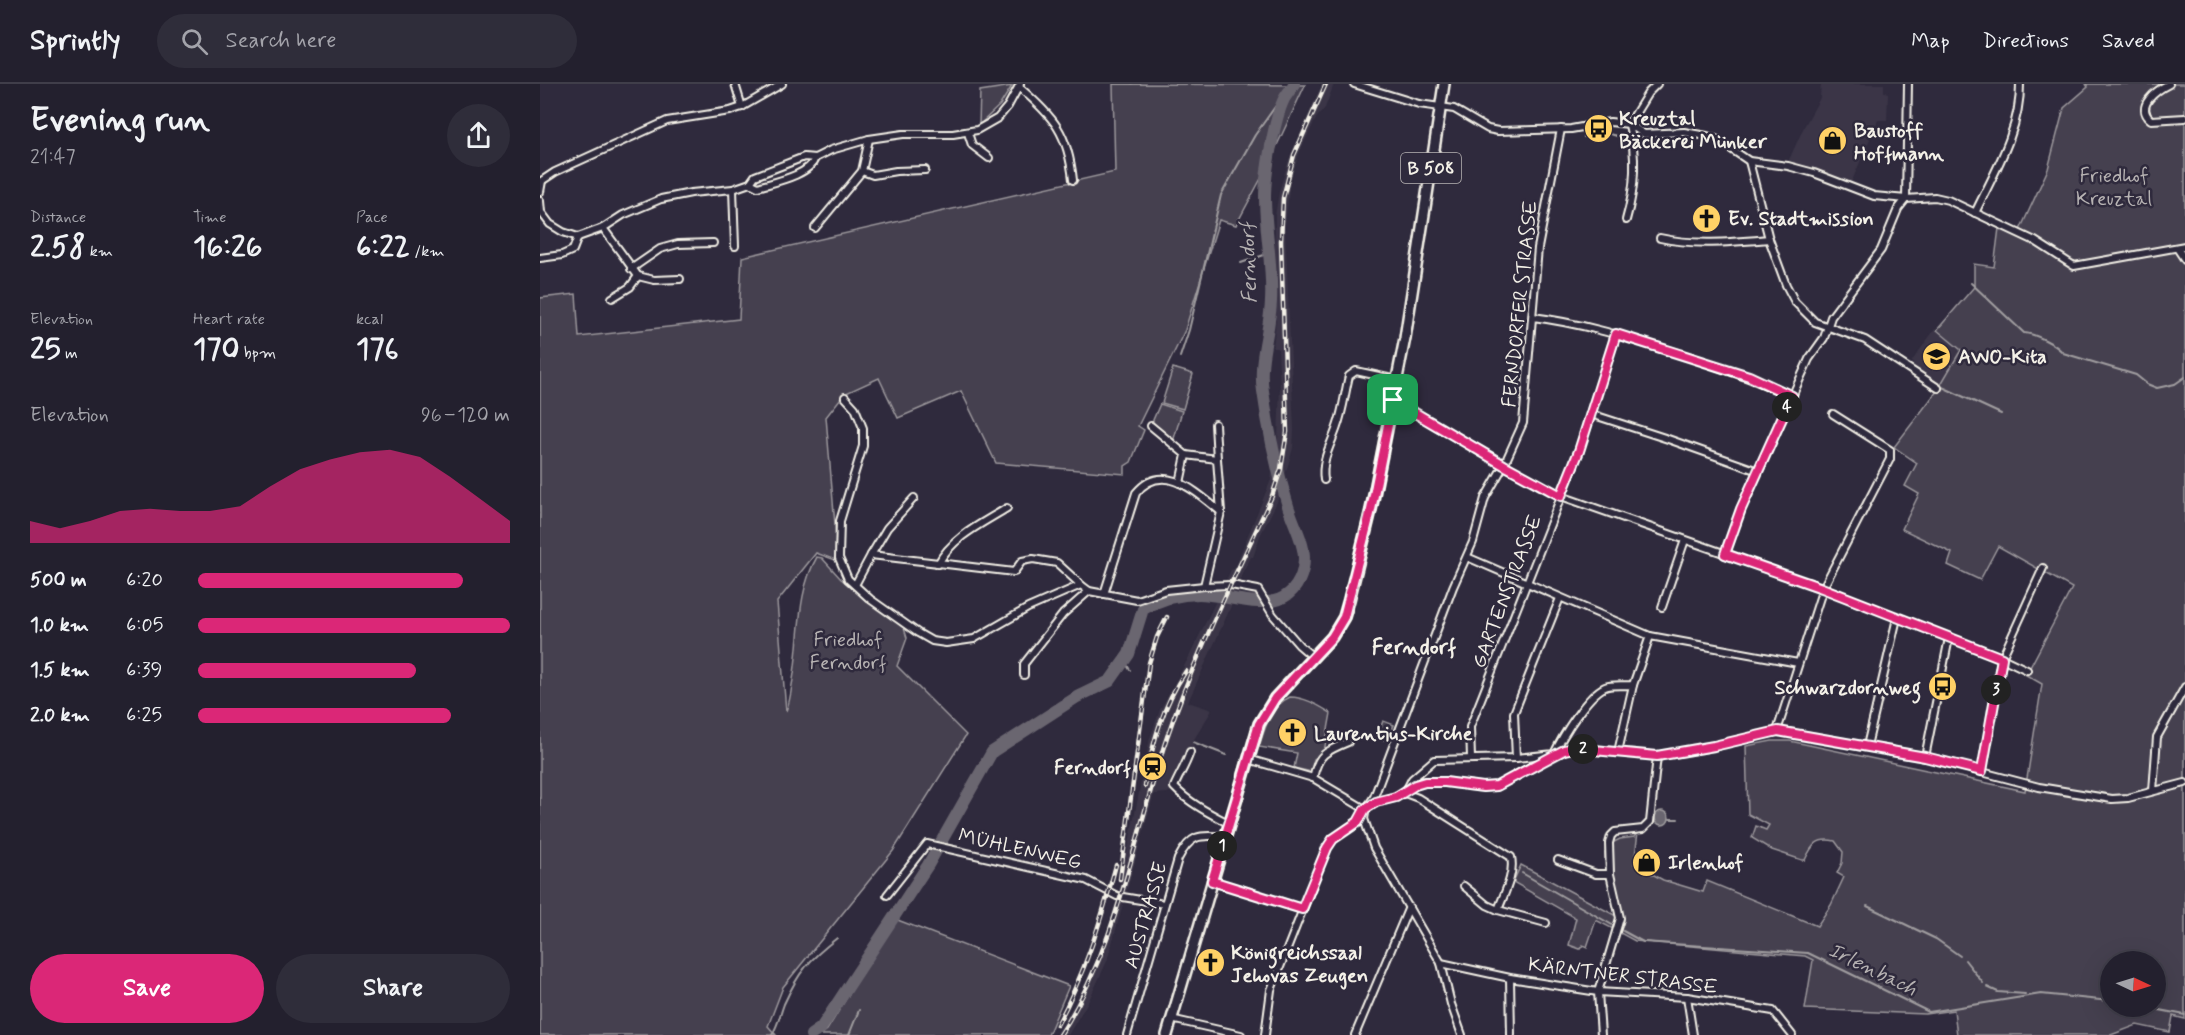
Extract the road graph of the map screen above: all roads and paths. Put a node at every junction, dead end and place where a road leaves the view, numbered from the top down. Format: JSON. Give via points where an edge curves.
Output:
{"nodes":[{"id":1,"x":735,"y":84,"type":"edge"},
{"id":2,"x":782,"y":84,"type":"edge"},
{"id":3,"x":1354,"y":84,"type":"edge"},
{"id":4,"x":1444,"y":84,"type":"edge"},
{"id":5,"x":1657,"y":84,"type":"edge"},
{"id":6,"x":1908,"y":84,"type":"edge"},
{"id":7,"x":2020,"y":84,"type":"edge"},
{"id":8,"x":2169,"y":84,"type":"edge"},
{"id":9,"x":1020,"y":86,"type":"edge"},
{"id":10,"x":742,"y":107,"type":"junction"},
{"id":11,"x":1441,"y":107,"type":"junction"},
{"id":12,"x":2185,"y":118,"type":"edge"},
{"id":13,"x":1629,"y":124,"type":"junction"},
{"id":14,"x":1561,"y":129,"type":"junction"},
{"id":15,"x":969,"y":133,"type":"junction"},
{"id":16,"x":868,"y":139,"type":"junction"},
{"id":17,"x":815,"y":158,"type":"junction"},
{"id":18,"x":989,"y":158,"type":"dead end"},
{"id":19,"x":1749,"y":161,"type":"junction"},
{"id":20,"x":925,"y":170,"type":"dead end"},
{"id":21,"x":862,"y":171,"type":"junction"},
{"id":22,"x":1073,"y":180,"type":"dead end"},
{"id":23,"x":541,"y":182,"type":"edge"},
{"id":24,"x":750,"y":183,"type":"junction"},
{"id":25,"x":733,"y":189,"type":"junction"},
{"id":26,"x":540,"y":192,"type":"edge"},
{"id":27,"x":1906,"y":199,"type":"junction"},
{"id":28,"x":540,"y":201,"type":"edge"},
{"id":29,"x":1975,"y":213,"type":"junction"},
{"id":30,"x":1626,"y":220,"type":"dead end"},
{"id":31,"x":603,"y":228,"type":"junction"},
{"id":32,"x":815,"y":228,"type":"dead end"},
{"id":33,"x":578,"y":237,"type":"junction"},
{"id":34,"x":1660,"y":238,"type":"dead end"},
{"id":35,"x":1769,"y":239,"type":"junction"},
{"id":36,"x":713,"y":243,"type":"dead end"},
{"id":37,"x":735,"y":246,"type":"dead end"},
{"id":38,"x":2185,"y":246,"type":"edge"},
{"id":39,"x":2177,"y":248,"type":"junction"},
{"id":40,"x":540,"y":258,"type":"edge"},
{"id":41,"x":2185,"y":260,"type":"edge"},
{"id":42,"x":631,"y":269,"type":"junction"},
{"id":43,"x":638,"y":276,"type":"junction"},
{"id":44,"x":680,"y":279,"type":"dead end"},
{"id":45,"x":612,"y":298,"type":"dead end"},
{"id":46,"x":1533,"y":317,"type":"junction"},
{"id":47,"x":1827,"y":328,"type":"junction"},
{"id":48,"x":1616,"y":334,"type":"junction"},
{"id":49,"x":1397,"y":380,"type":"junction"},
{"id":50,"x":1938,"y":387,"type":"dead end"},
{"id":51,"x":1792,"y":396,"type":"junction"},
{"id":52,"x":845,"y":397,"type":"dead end"},
{"id":53,"x":1393,"y":400,"type":"junction"},
{"id":54,"x":1591,"y":414,"type":"junction"},
{"id":55,"x":1833,"y":414,"type":"dead end"},
{"id":56,"x":1215,"y":424,"type":"dead end"},
{"id":57,"x":1151,"y":426,"type":"dead end"},
{"id":58,"x":1185,"y":454,"type":"junction"},
{"id":59,"x":1217,"y":459,"type":"junction"},
{"id":60,"x":1504,"y":465,"type":"junction"},
{"id":61,"x":1758,"y":471,"type":"junction"},
{"id":62,"x":1324,"y":480,"type":"dead end"},
{"id":63,"x":1180,"y":483,"type":"junction"},
{"id":64,"x":1561,"y":496,"type":"junction"},
{"id":65,"x":914,"y":498,"type":"dead end"},
{"id":66,"x":1007,"y":508,"type":"dead end"},
{"id":67,"x":1221,"y":512,"type":"junction"},
{"id":68,"x":1685,"y":540,"type":"junction"},
{"id":69,"x":1725,"y":554,"type":"junction"},
{"id":70,"x":871,"y":555,"type":"junction"},
{"id":71,"x":1467,"y":557,"type":"junction"},
{"id":72,"x":938,"y":564,"type":"junction"},
{"id":73,"x":2043,"y":568,"type":"dead end"},
{"id":74,"x":1527,"y":584,"type":"junction"},
{"id":75,"x":855,"y":585,"type":"junction"},
{"id":76,"x":1081,"y":585,"type":"junction"},
{"id":77,"x":1204,"y":586,"type":"junction"},
{"id":78,"x":1822,"y":588,"type":"junction"},
{"id":79,"x":1089,"y":591,"type":"junction"},
{"id":80,"x":1104,"y":594,"type":"junction"},
{"id":81,"x":1560,"y":598,"type":"junction"},
{"id":82,"x":1662,"y":607,"type":"dead end"},
{"id":83,"x":1897,"y":618,"type":"junction"},
{"id":84,"x":1650,"y":636,"type":"junction"},
{"id":85,"x":1949,"y":638,"type":"junction"},
{"id":86,"x":1313,"y":657,"type":"junction"},
{"id":87,"x":2002,"y":658,"type":"junction"},
{"id":88,"x":1798,"y":663,"type":"junction"},
{"id":89,"x":2027,"y":670,"type":"dead end"},
{"id":90,"x":1023,"y":675,"type":"dead end"},
{"id":91,"x":1633,"y":685,"type":"junction"},
{"id":92,"x":2185,"y":687,"type":"edge"},
{"id":93,"x":1778,"y":731,"type":"junction"},
{"id":94,"x":1348,"y":742,"type":"dead end"},
{"id":95,"x":1867,"y":746,"type":"junction"},
{"id":96,"x":1190,"y":752,"type":"dead end"},
{"id":97,"x":1618,"y":752,"type":"junction"},
{"id":98,"x":1554,"y":754,"type":"junction"},
{"id":99,"x":1657,"y":756,"type":"junction"},
{"id":100,"x":1925,"y":757,"type":"junction"},
{"id":101,"x":1471,"y":758,"type":"junction"},
{"id":102,"x":1516,"y":758,"type":"junction"},
{"id":103,"x":1248,"y":759,"type":"junction"},
{"id":104,"x":1982,"y":771,"type":"junction"},
{"id":105,"x":1313,"y":778,"type":"junction"},
{"id":106,"x":2185,"y":783,"type":"edge"},
{"id":107,"x":2153,"y":791,"type":"junction"},
{"id":108,"x":1405,"y":793,"type":"junction"},
{"id":109,"x":1365,"y":809,"type":"junction"},
{"id":110,"x":1228,"y":823,"type":"junction"},
{"id":111,"x":1224,"y":837,"type":"junction"},
{"id":112,"x":1558,"y":860,"type":"dead end"},
{"id":113,"x":1610,"y":874,"type":"junction"},
{"id":114,"x":1212,"y":881,"type":"junction"},
{"id":115,"x":1464,"y":886,"type":"dead end"},
{"id":116,"x":887,"y":895,"type":"dead end"},
{"id":117,"x":1164,"y":904,"type":"junction"},
{"id":118,"x":1409,"y":907,"type":"junction"},
{"id":119,"x":1302,"y":909,"type":"junction"},
{"id":120,"x":1498,"y":909,"type":"junction"},
{"id":121,"x":1546,"y":924,"type":"dead end"},
{"id":122,"x":1440,"y":963,"type":"junction"},
{"id":123,"x":1510,"y":978,"type":"junction"},
{"id":124,"x":1598,"y":992,"type":"junction"},
{"id":125,"x":1687,"y":997,"type":"junction"},
{"id":126,"x":1172,"y":1019,"type":"junction"},
{"id":127,"x":1127,"y":1035,"type":"edge"},
{"id":128,"x":1167,"y":1035,"type":"edge"},
{"id":129,"x":1241,"y":1035,"type":"edge"},
{"id":130,"x":1265,"y":1035,"type":"edge"},
{"id":131,"x":1355,"y":1035,"type":"edge"},
{"id":132,"x":1462,"y":1035,"type":"edge"},
{"id":133,"x":1511,"y":1035,"type":"edge"},
{"id":134,"x":1601,"y":1035,"type":"edge"},
{"id":135,"x":1693,"y":1035,"type":"edge"},
{"id":136,"x":1792,"y":1035,"type":"edge"}],
"edges":[{"from":1,"to":10,"type":"street"},
{"from":2,"to":10,"type":"street"},
{"from":3,"to":11,"type":"street"},
{"from":4,"to":11,"type":"main road","number":"B 508"},
{"from":5,"to":13,"type":"street"},
{"from":6,"to":27,"type":"street"},
{"from":7,"to":29,"type":"street","via":[[2010,137]]},
{"from":8,"to":12,"type":"street","via":[[2147,101],[2146,116],[2151,120]]},
{"from":9,"to":15,"type":"street","via":[[998,117]]},
{"from":9,"to":22,"type":"street","via":[[1046,110],[1060,130]]},
{"from":10,"to":23,"type":"street","via":[[667,121]]},
{"from":11,"to":14,"type":"street","via":[[1454,109],[1498,131]]},
{"from":11,"to":49,"type":"main road","number":"B 508"},
{"from":13,"to":14,"type":"street","via":[[1610,122]]},
{"from":13,"to":19,"type":"street","via":[[1644,134],[1684,132],[1707,136]]},
{"from":13,"to":30,"type":"street","via":[[1634,161],[1633,199]]},
{"from":14,"to":46,"type":"street","name":"FERNDORFER STRASSE","via":[[1538,248]]},
{"from":15,"to":16,"type":"street"},
{"from":15,"to":18,"type":"street","via":[[972,145]]},
{"from":16,"to":17,"type":"street"},
{"from":16,"to":21,"type":"street"},
{"from":17,"to":24,"type":"street","via":[[804,157],[755,176]]},
{"from":17,"to":24,"type":"street","via":[[809,168],[790,177],[758,187]]},
{"from":19,"to":27,"type":"street","via":[[1814,173],[1874,196]]},
{"from":19,"to":35,"type":"street"},
{"from":20,"to":21,"type":"street","via":[[873,175]]},
{"from":21,"to":32,"type":"street"},
{"from":23,"to":26,"type":"street"},
{"from":24,"to":25,"type":"street"},
{"from":25,"to":31,"type":"street","via":[[661,200],[623,215]]},
{"from":25,"to":37,"type":"street"},
{"from":27,"to":29,"type":"street","via":[[1935,197]]},
{"from":27,"to":47,"type":"street","via":[[1881,250]]},
{"from":28,"to":33,"type":"street","via":[[541,212],[550,224]]},
{"from":29,"to":39,"type":"street","via":[[2035,241],[2074,266]]},
{"from":31,"to":33,"type":"street"},
{"from":31,"to":42,"type":"street"},
{"from":33,"to":40,"type":"street","via":[[573,250]]},
{"from":34,"to":35,"type":"street","via":[[1721,242]]},
{"from":35,"to":47,"type":"street","via":[[1795,302]]},
{"from":36,"to":42,"type":"street","via":[[660,249]]},
{"from":38,"to":39,"type":"street"},
{"from":39,"to":41,"type":"street"},
{"from":42,"to":43,"type":"street"},
{"from":43,"to":44,"type":"street"},
{"from":43,"to":45,"type":"street","via":[[630,287]]},
{"from":46,"to":48,"type":"street"},
{"from":46,"to":60,"type":"street","name":"FERNDORFER STRASSE","via":[[1523,423]]},
{"from":47,"to":50,"type":"street","via":[[1865,340]]},
{"from":47,"to":51,"type":"street"},
{"from":48,"to":51,"type":"street","via":[[1749,376]]},
{"from":48,"to":54,"type":"street","name":"GARTENSTRASSE"},
{"from":49,"to":53,"type":"main road","number":"B 508"},
{"from":49,"to":62,"type":"street","via":[[1356,371],[1348,376],[1338,425],[1326,452]]},
{"from":51,"to":61,"type":"street"},
{"from":52,"to":75,"type":"street","via":[[855,408],[863,428],[863,446],[840,521],[839,558]]},
{"from":53,"to":60,"type":"street"},
{"from":53,"to":86,"type":"main road","number":"B 508","via":[[1344,617]]},
{"from":54,"to":61,"type":"street"},
{"from":54,"to":64,"type":"street","name":"GARTENSTRASSE"},
{"from":55,"to":78,"type":"street","via":[[1890,450],[1890,459]]},
{"from":56,"to":59,"type":"street"},
{"from":57,"to":58,"type":"street"},
{"from":58,"to":59,"type":"street"},
{"from":58,"to":63,"type":"street"},
{"from":59,"to":67,"type":"street"},
{"from":60,"to":64,"type":"street"},
{"from":60,"to":71,"type":"street","name":"FERNDORFER STRASSE","via":[[1485,498]]},
{"from":61,"to":69,"type":"street"},
{"from":63,"to":67,"type":"street"},
{"from":63,"to":80,"type":"street","via":[[1154,479],[1136,493]]},
{"from":64,"to":68,"type":"street"},
{"from":64,"to":74,"type":"street","name":"GARTENSTRASSE"},
{"from":65,"to":70,"type":"street","via":[[886,528]]},
{"from":66,"to":72,"type":"street","via":[[963,536]]},
{"from":67,"to":77,"type":"street"},
{"from":68,"to":69,"type":"street"},
{"from":68,"to":82,"type":"street"},
{"from":69,"to":78,"type":"street"},
{"from":70,"to":72,"type":"street"},
{"from":70,"to":75,"type":"street"},
{"from":71,"to":74,"type":"street"},
{"from":71,"to":109,"type":"street","name":"FERNDORFER STRASSE","via":[[1374,797]]},
{"from":72,"to":76,"type":"street","via":[[1014,572],[1022,561],[1033,559],[1057,563]]},
{"from":73,"to":87,"type":"street"},
{"from":74,"to":81,"type":"street"},
{"from":74,"to":101,"type":"street","name":"GARTENSTRASSE","via":[[1470,727]]},
{"from":75,"to":76,"type":"street","via":[[918,633],[946,643],[974,639],[1028,608]]},
{"from":76,"to":79,"type":"street"},
{"from":77,"to":80,"type":"street","via":[[1166,590],[1137,600]]},
{"from":77,"to":86,"type":"street","via":[[1258,590],[1273,615]]},
{"from":78,"to":83,"type":"street"},
{"from":78,"to":88,"type":"street"},
{"from":79,"to":80,"type":"street"},
{"from":79,"to":90,"type":"street","via":[[1062,614],[1036,647],[1024,664]]},
{"from":81,"to":84,"type":"street"},
{"from":81,"to":102,"type":"street","via":[[1514,713]]},
{"from":83,"to":85,"type":"street"},
{"from":83,"to":95,"type":"street"},
{"from":84,"to":88,"type":"street"},
{"from":84,"to":91,"type":"street"},
{"from":85,"to":87,"type":"street"},
{"from":85,"to":100,"type":"street"},
{"from":86,"to":103,"type":"main road","number":"B 508","via":[[1266,710]]},
{"from":87,"to":89,"type":"street"},
{"from":87,"to":104,"type":"street"},
{"from":88,"to":93,"type":"street"},
{"from":91,"to":97,"type":"street"},
{"from":91,"to":98,"type":"street","via":[[1605,687],[1594,696],[1564,732]]},
{"from":92,"to":107,"type":"street","via":[[2157,737]]},
{"from":93,"to":95,"type":"street"},
{"from":93,"to":99,"type":"street"},
{"from":94,"to":105,"type":"street","via":[[1317,762]]},
{"from":95,"to":100,"type":"street"},
{"from":96,"to":110,"type":"street","via":[[1174,787]]},
{"from":97,"to":98,"type":"street","via":[[1573,748]]},
{"from":97,"to":99,"type":"street"},
{"from":98,"to":102,"type":"street"},
{"from":98,"to":108,"type":"street","via":[[1497,786],[1425,782]]},
{"from":99,"to":113,"type":"street","via":[[1650,822],[1643,829],[1615,832],[1611,836]]},
{"from":100,"to":104,"type":"street"},
{"from":101,"to":102,"type":"street"},
{"from":101,"to":108,"type":"street","via":[[1434,760],[1412,778]]},
{"from":103,"to":105,"type":"street"},
{"from":103,"to":110,"type":"main road","number":"B 508"},
{"from":104,"to":107,"type":"street","via":[[2039,787],[2112,799]]},
{"from":105,"to":109,"type":"street"},
{"from":106,"to":107,"type":"street"},
{"from":108,"to":109,"type":"street"},
{"from":108,"to":120,"type":"street","via":[[1511,857],[1513,864]]},
{"from":109,"to":118,"type":"street","via":[[1364,819],[1374,848]]},
{"from":109,"to":119,"type":"street","name":"FERNDORFER STRASSE","via":[[1358,822],[1333,839],[1327,848]]},
{"from":110,"to":111,"type":"main road","number":"B 508"},
{"from":111,"to":114,"type":"main road","number":"B 508"},
{"from":111,"to":117,"type":"street","name":"AUSTRASSE","via":[[1203,835],[1184,848]]},
{"from":112,"to":113,"type":"street","via":[[1596,874]]},
{"from":113,"to":124,"type":"street","via":[[1620,925]]},
{"from":114,"to":119,"type":"street"},
{"from":114,"to":126,"type":"main road","number":"B 508"},
{"from":115,"to":120,"type":"street"},
{"from":116,"to":117,"type":"street","name":"MÜHLENWEG","via":[[927,844],[1086,880],[1121,898]]},
{"from":117,"to":127,"type":"street","name":"AUSTRASSE"},
{"from":118,"to":122,"type":"street"},
{"from":118,"to":131,"type":"street"},
{"from":119,"to":130,"type":"street","name":"FERNDORFER STRASSE","via":[[1271,990]]},
{"from":120,"to":121,"type":"street"},
{"from":122,"to":123,"type":"street","name":"KÄRNTNER STRASSE"},
{"from":122,"to":132,"type":"street"},
{"from":123,"to":124,"type":"street","name":"KÄRNTNER STRASSE"},
{"from":123,"to":133,"type":"street"},
{"from":124,"to":125,"type":"street","name":"KÄRNTNER STRASSE"},
{"from":124,"to":134,"type":"street"},
{"from":125,"to":135,"type":"street"},
{"from":125,"to":136,"type":"street","name":"KÄRNTNER STRASSE","via":[[1773,1011]]},
{"from":126,"to":128,"type":"main road","number":"B 508"},
{"from":126,"to":129,"type":"street"}]}
